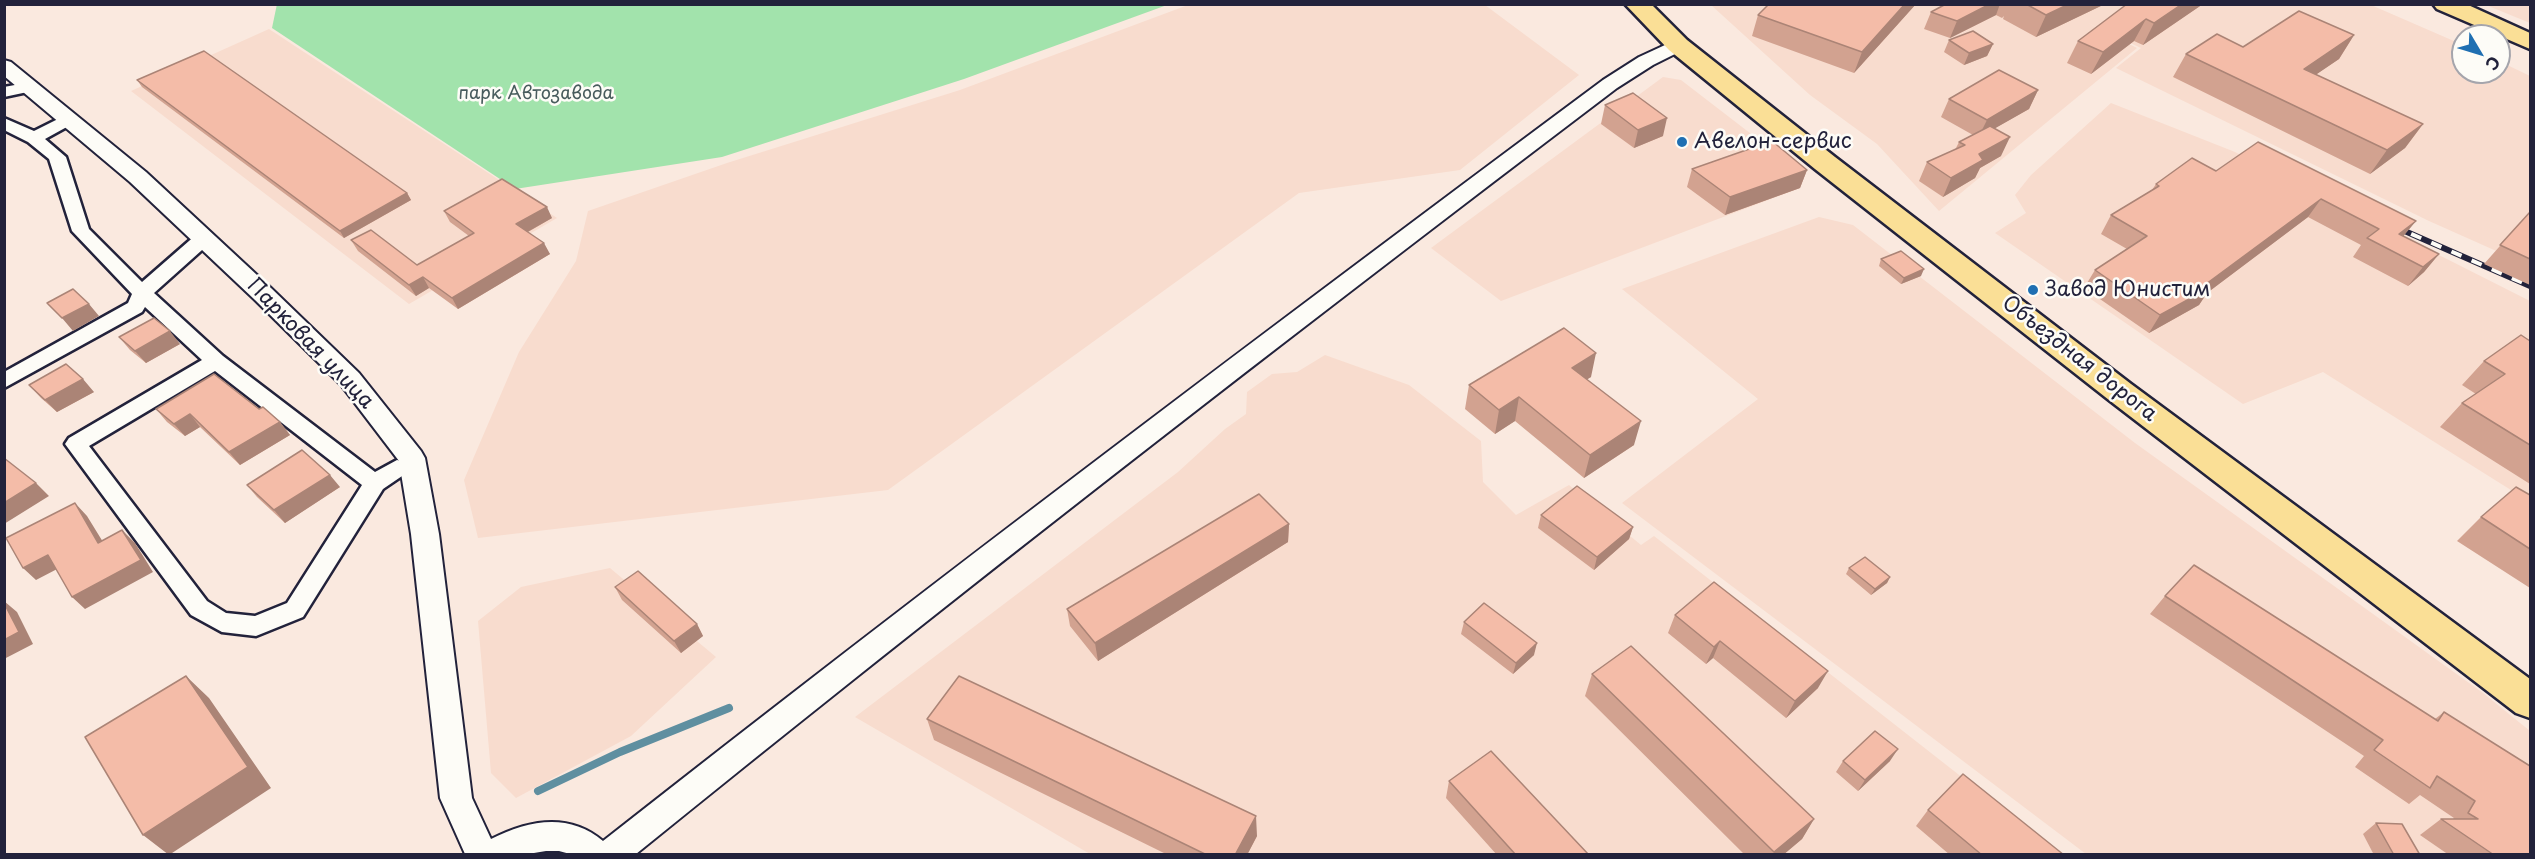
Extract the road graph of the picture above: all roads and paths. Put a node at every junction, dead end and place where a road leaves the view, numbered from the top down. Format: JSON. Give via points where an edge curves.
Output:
{"nodes":[{"id":1,"x":1637,"y":4,"type":"edge"},
{"id":2,"x":2445,"y":4,"type":"edge"},
{"id":3,"x":2530,"y":42,"type":"edge"},
{"id":4,"x":1678,"y":45,"type":"junction"},
{"id":5,"x":4,"y":66,"type":"edge"},
{"id":6,"x":31,"y":87,"type":"junction"},
{"id":7,"x":4,"y":92,"type":"edge"},
{"id":8,"x":68,"y":119,"type":"junction"},
{"id":9,"x":4,"y":123,"type":"edge"},
{"id":10,"x":34,"y":138,"type":"junction"},
{"id":11,"x":204,"y":238,"type":"junction"},
{"id":12,"x":142,"y":293,"type":"junction"},
{"id":13,"x":216,"y":361,"type":"junction"},
{"id":14,"x":4,"y":381,"type":"edge"},
{"id":15,"x":397,"y":468,"type":"dead end"},
{"id":16,"x":375,"y":483,"type":"junction"},
{"id":17,"x":2530,"y":701,"type":"edge"},
{"id":18,"x":481,"y":855,"type":"edge"},
{"id":19,"x":495,"y":855,"type":"edge"},
{"id":20,"x":594,"y":855,"type":"edge"},
{"id":21,"x":612,"y":855,"type":"edge"}],
"edges":[{"from":1,"to":4,"type":"main road","name":"Объездная дорога"},
{"from":2,"to":3,"type":"main road"},
{"from":4,"to":17,"type":"main road","name":"Объездная дорога","via":[[2120,392]]},
{"from":4,"to":21,"type":"street","via":[[1610,84],[1201,392]]},
{"from":5,"to":6,"type":"street","name":"Парковая улица"},
{"from":6,"to":7,"type":"street"},
{"from":6,"to":8,"type":"street","name":"Парковая улица"},
{"from":8,"to":10,"type":"street"},
{"from":8,"to":11,"type":"street","name":"Парковая улица"},
{"from":9,"to":10,"type":"street"},
{"from":10,"to":12,"type":"street","via":[[57,157],[81,231]]},
{"from":11,"to":12,"type":"street"},
{"from":11,"to":18,"type":"street","name":"Парковая улица","via":[[350,379],[412,458],[426,534],[456,798]]},
{"from":12,"to":13,"type":"street"},
{"from":12,"to":14,"type":"street","via":[[135,307]]},
{"from":13,"to":16,"type":"street"},
{"from":13,"to":16,"type":"street","via":[[76,444],[199,608],[222,622],[256,626],[295,609]]},
{"from":15,"to":16,"type":"street"},
{"from":19,"to":20,"type":"street","via":[[518,841],[553,835],[583,842]]}]}
